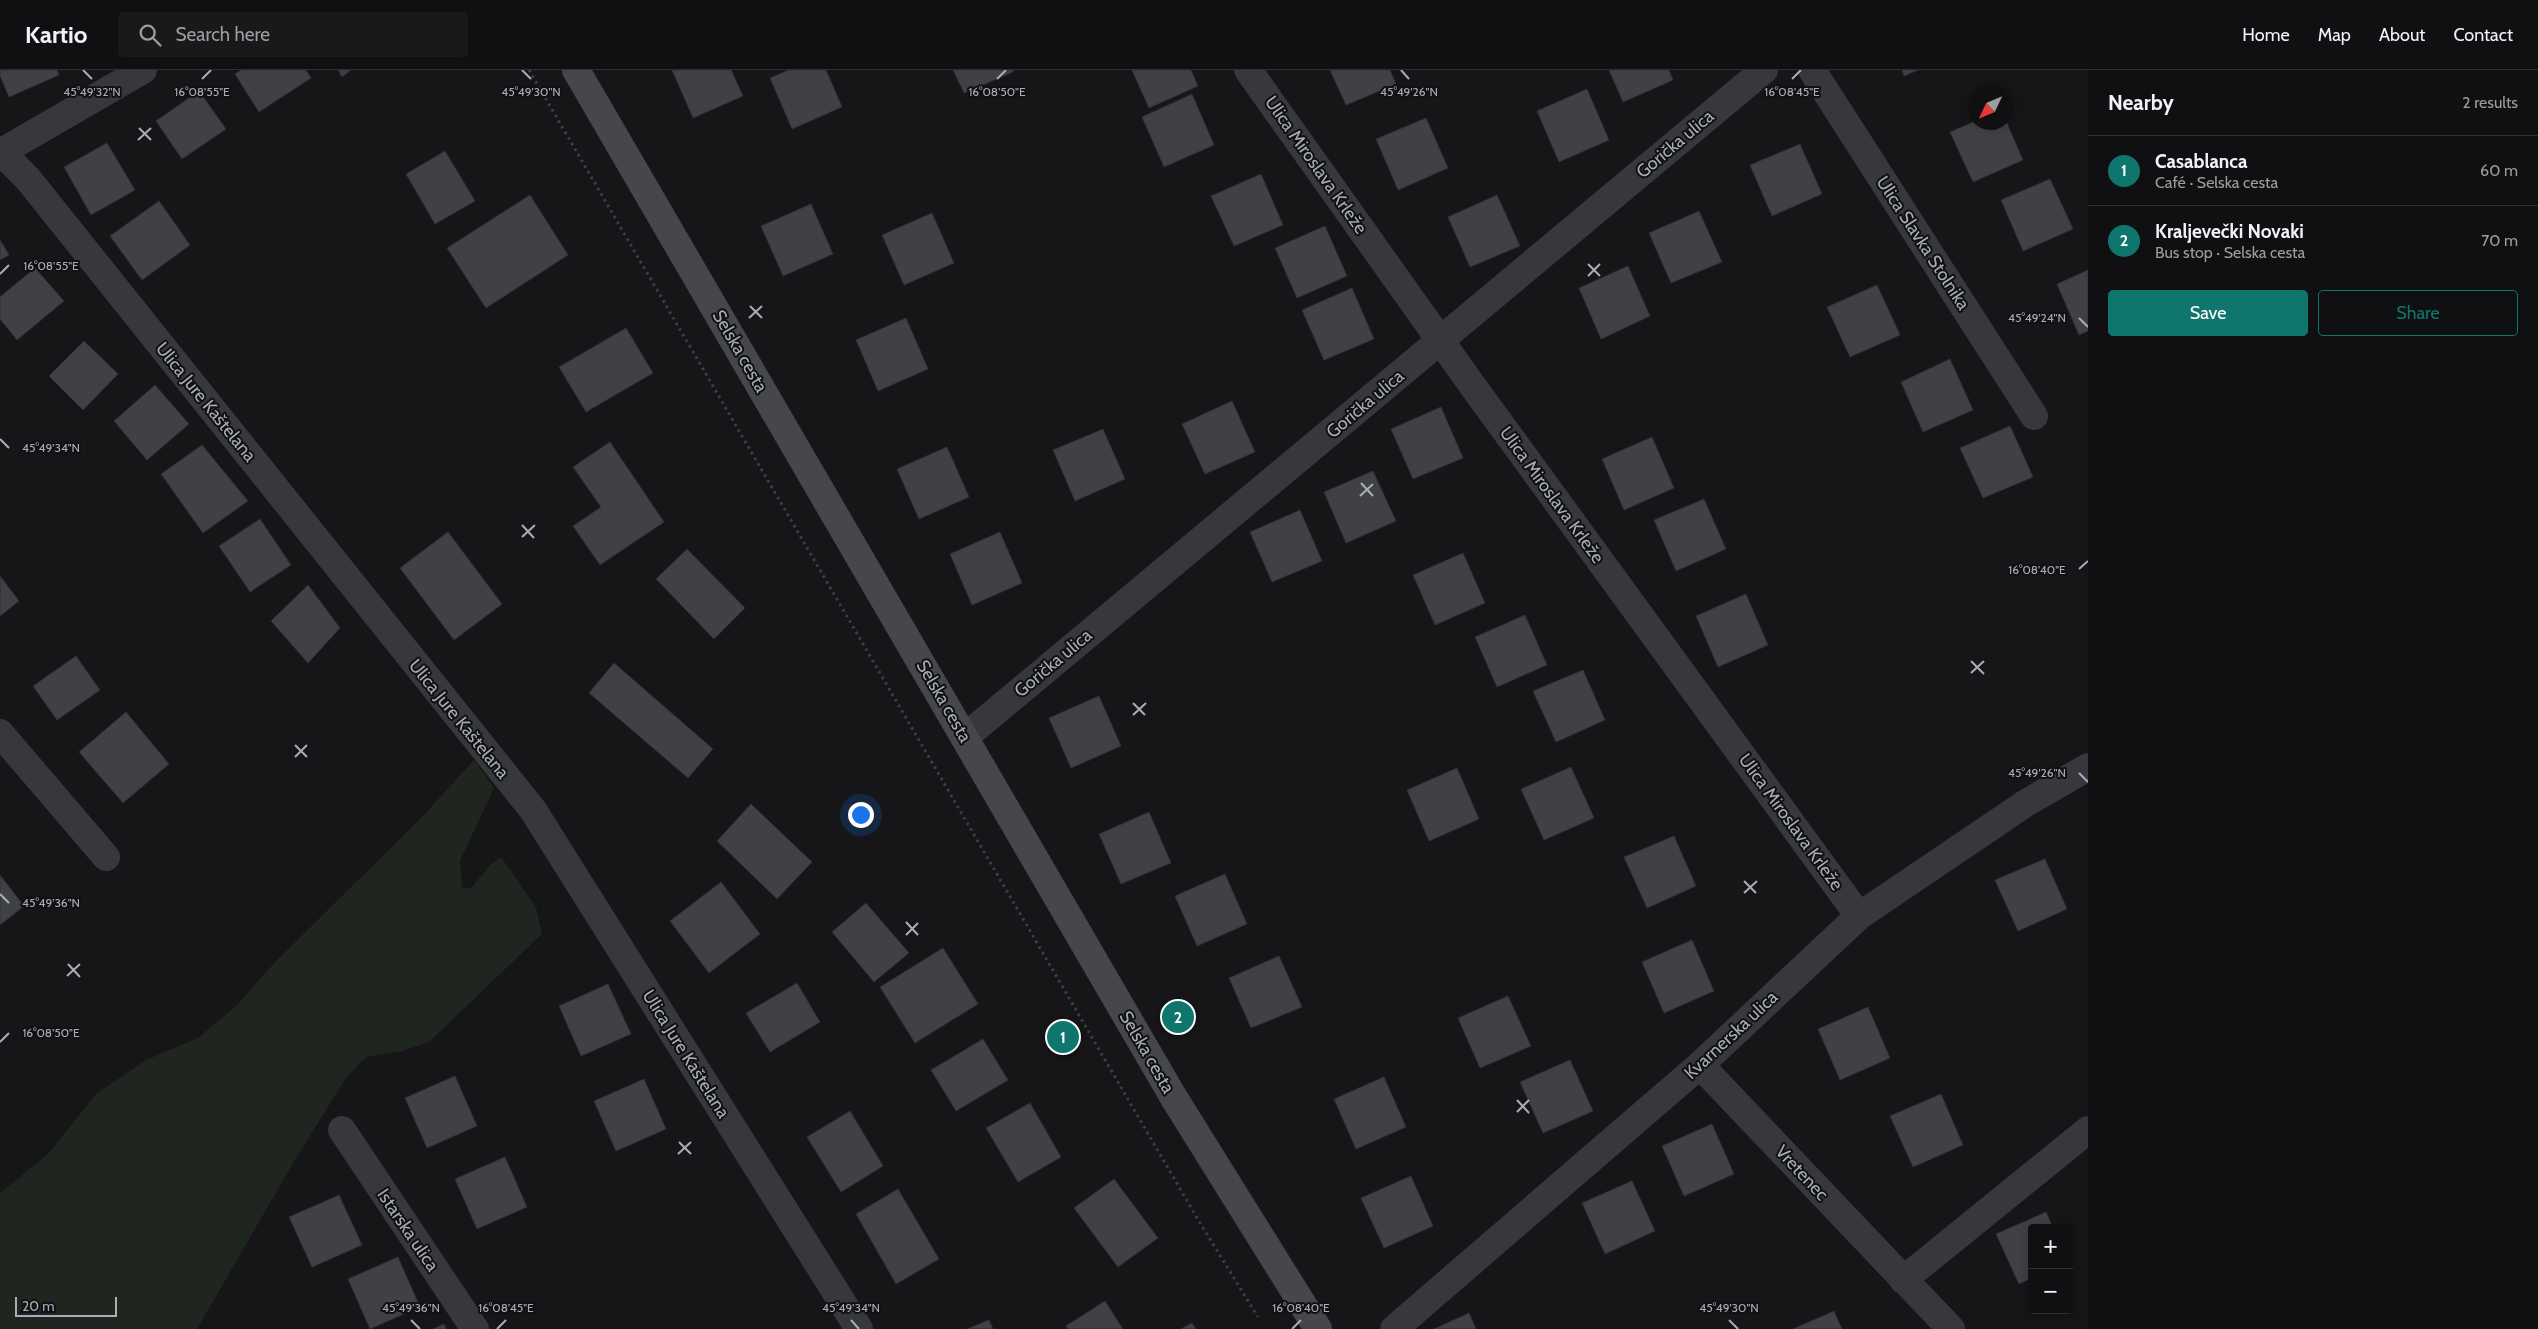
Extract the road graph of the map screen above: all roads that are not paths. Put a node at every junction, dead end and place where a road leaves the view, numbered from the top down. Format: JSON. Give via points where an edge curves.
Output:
{"nodes":[{"id":1,"x":143,"y":70,"type":"edge"},
{"id":2,"x":576,"y":70,"type":"edge"},
{"id":3,"x":1248,"y":70,"type":"edge"},
{"id":4,"x":1764,"y":70,"type":"edge"},
{"id":5,"x":1812,"y":70,"type":"edge"},
{"id":6,"x":0,"y":152,"type":"edge"},
{"id":7,"x":1441,"y":342,"type":"junction"},
{"id":8,"x":2034,"y":416,"type":"dead end"},
{"id":9,"x":0,"y":733,"type":"edge"},
{"id":10,"x":965,"y":737,"type":"junction"},
{"id":11,"x":2088,"y":767,"type":"edge"},
{"id":12,"x":106,"y":857,"type":"dead end"},
{"id":13,"x":1859,"y":916,"type":"junction"},
{"id":14,"x":1700,"y":1065,"type":"junction"},
{"id":15,"x":342,"y":1130,"type":"dead end"},
{"id":16,"x":2088,"y":1130,"type":"edge"},
{"id":17,"x":1903,"y":1280,"type":"junction"},
{"id":18,"x":475,"y":1329,"type":"edge"},
{"id":19,"x":859,"y":1329,"type":"edge"},
{"id":20,"x":1318,"y":1329,"type":"edge"},
{"id":21,"x":1394,"y":1329,"type":"edge"},
{"id":22,"x":1951,"y":1329,"type":"edge"}],
"edges":[{"from":1,"to":6,"type":"street"},
{"from":2,"to":10,"type":"main road","name":"Selska cesta"},
{"from":3,"to":7,"type":"street","name":"Ulica Miroslava Krleže"},
{"from":4,"to":7,"type":"street","name":"Gorička ulica"},
{"from":5,"to":8,"type":"street","name":"Ulica Slavka Stolnika"},
{"from":6,"to":19,"type":"street","name":"Ulica Jure Kaštelana","via":[[28,179],[533,810]]},
{"from":7,"to":10,"type":"street","name":"Gorička ulica"},
{"from":7,"to":13,"type":"street","name":"Ulica Miroslava Krleže"},
{"from":9,"to":12,"type":"street"},
{"from":10,"to":20,"type":"main road","name":"Selska cesta","via":[[1174,1098]]},
{"from":11,"to":13,"type":"street","name":"Kvarnerska ulica","via":[[2026,802]]},
{"from":13,"to":14,"type":"street","name":"Kvarnerska ulica"},
{"from":14,"to":17,"type":"street","name":"Vretenec"},
{"from":14,"to":21,"type":"street","name":"Kvarnerska ulica"},
{"from":15,"to":18,"type":"street","name":"Istarska ulica"},
{"from":16,"to":17,"type":"street"},
{"from":17,"to":22,"type":"street","name":"Vretenec"}]}
